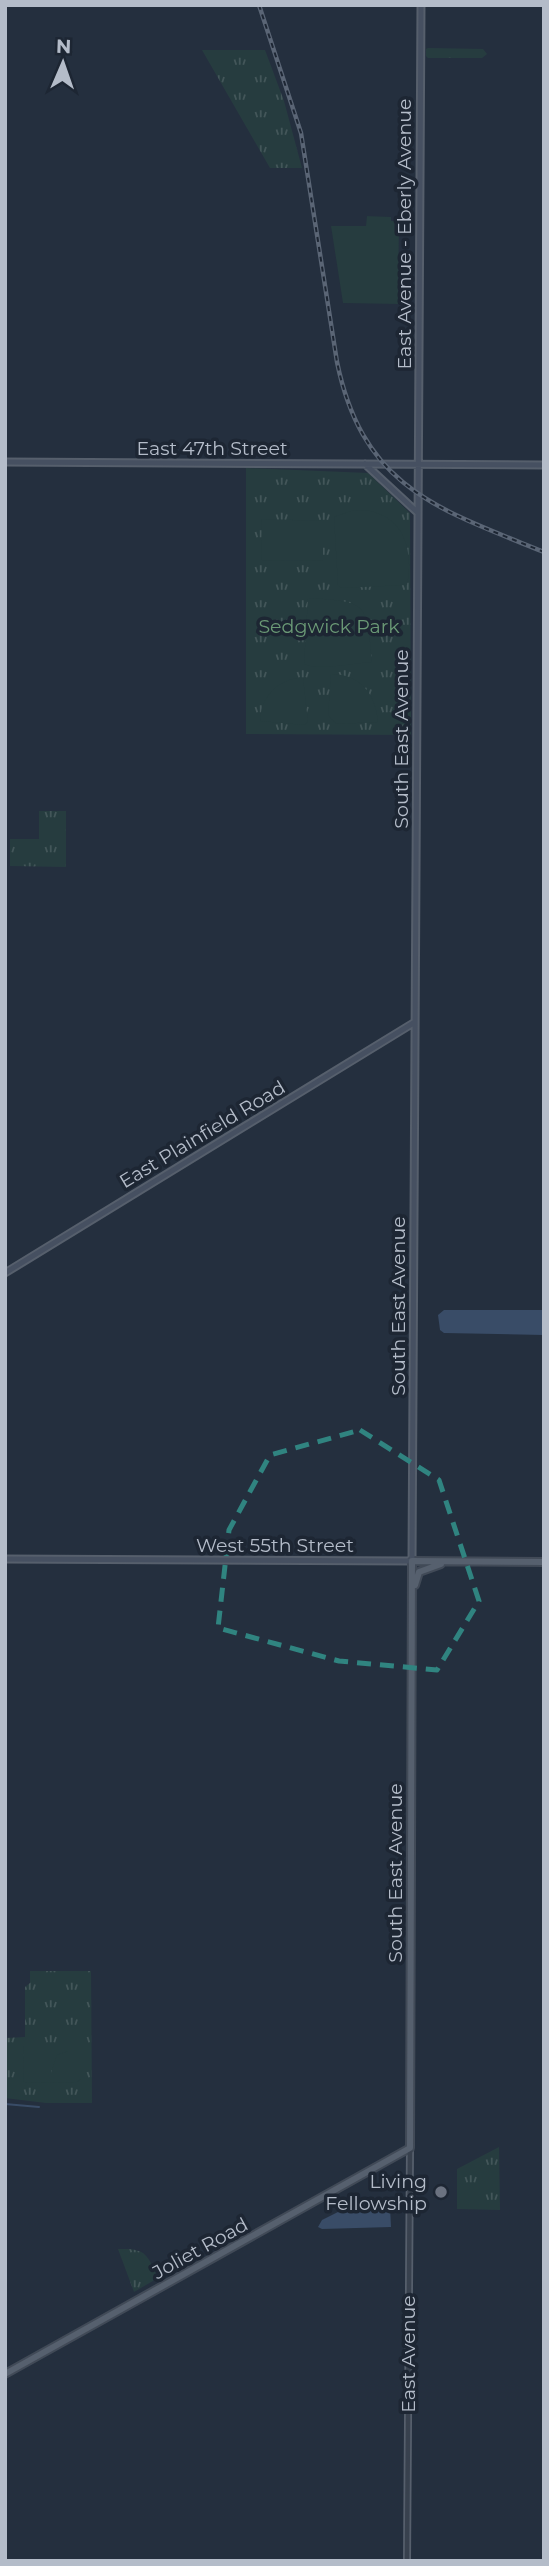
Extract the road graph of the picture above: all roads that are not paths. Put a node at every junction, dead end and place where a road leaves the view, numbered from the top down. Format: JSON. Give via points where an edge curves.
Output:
{"nodes":[{"id":1,"x":421,"y":5,"type":"edge"},
{"id":2,"x":5,"y":462,"type":"edge"},
{"id":3,"x":365,"y":464,"type":"junction"},
{"id":4,"x":418,"y":464,"type":"junction"},
{"id":5,"x":544,"y":465,"type":"edge"},
{"id":6,"x":418,"y":513,"type":"junction"},
{"id":7,"x":415,"y":1022,"type":"junction"},
{"id":8,"x":5,"y":1273,"type":"edge"},
{"id":9,"x":5,"y":1559,"type":"edge"},
{"id":10,"x":412,"y":1562,"type":"junction"},
{"id":11,"x":448,"y":1562,"type":"junction"},
{"id":12,"x":544,"y":1562,"type":"edge"},
{"id":13,"x":412,"y":1608,"type":"junction"},
{"id":14,"x":410,"y":2148,"type":"junction"},
{"id":15,"x":5,"y":2374,"type":"edge"},
{"id":16,"x":407,"y":2561,"type":"edge"}],
"edges":[{"from":1,"to":4,"type":"main road","name":"East Avenue - Eberly Avenue"},
{"from":2,"to":3,"type":"main road","name":"East 47th Street"},
{"from":3,"to":4,"type":"main road","name":"East 47th Street"},
{"from":3,"to":6,"type":"main road"},
{"from":4,"to":5,"type":"main road","name":"East 47th Street"},
{"from":4,"to":6,"type":"main road","name":"South East Avenue"},
{"from":6,"to":7,"type":"main road","name":"South East Avenue"},
{"from":7,"to":8,"type":"main road","name":"East Plainfield Road"},
{"from":7,"to":10,"type":"main road","name":"South East Avenue"},
{"from":9,"to":10,"type":"main road","name":"West 55th Street"},
{"from":10,"to":11,"type":"main road","name":"West 55th Street"},
{"from":10,"to":13,"type":"main road","name":"South East Avenue"},
{"from":11,"to":12,"type":"main road","name":"West 55th Street"},
{"from":11,"to":13,"type":"main road","via":[[419,1572]]},
{"from":13,"to":14,"type":"main road","name":"South East Avenue"},
{"from":14,"to":15,"type":"main road","name":"Joliet Road"},
{"from":14,"to":16,"type":"street","name":"East Avenue"}]}
